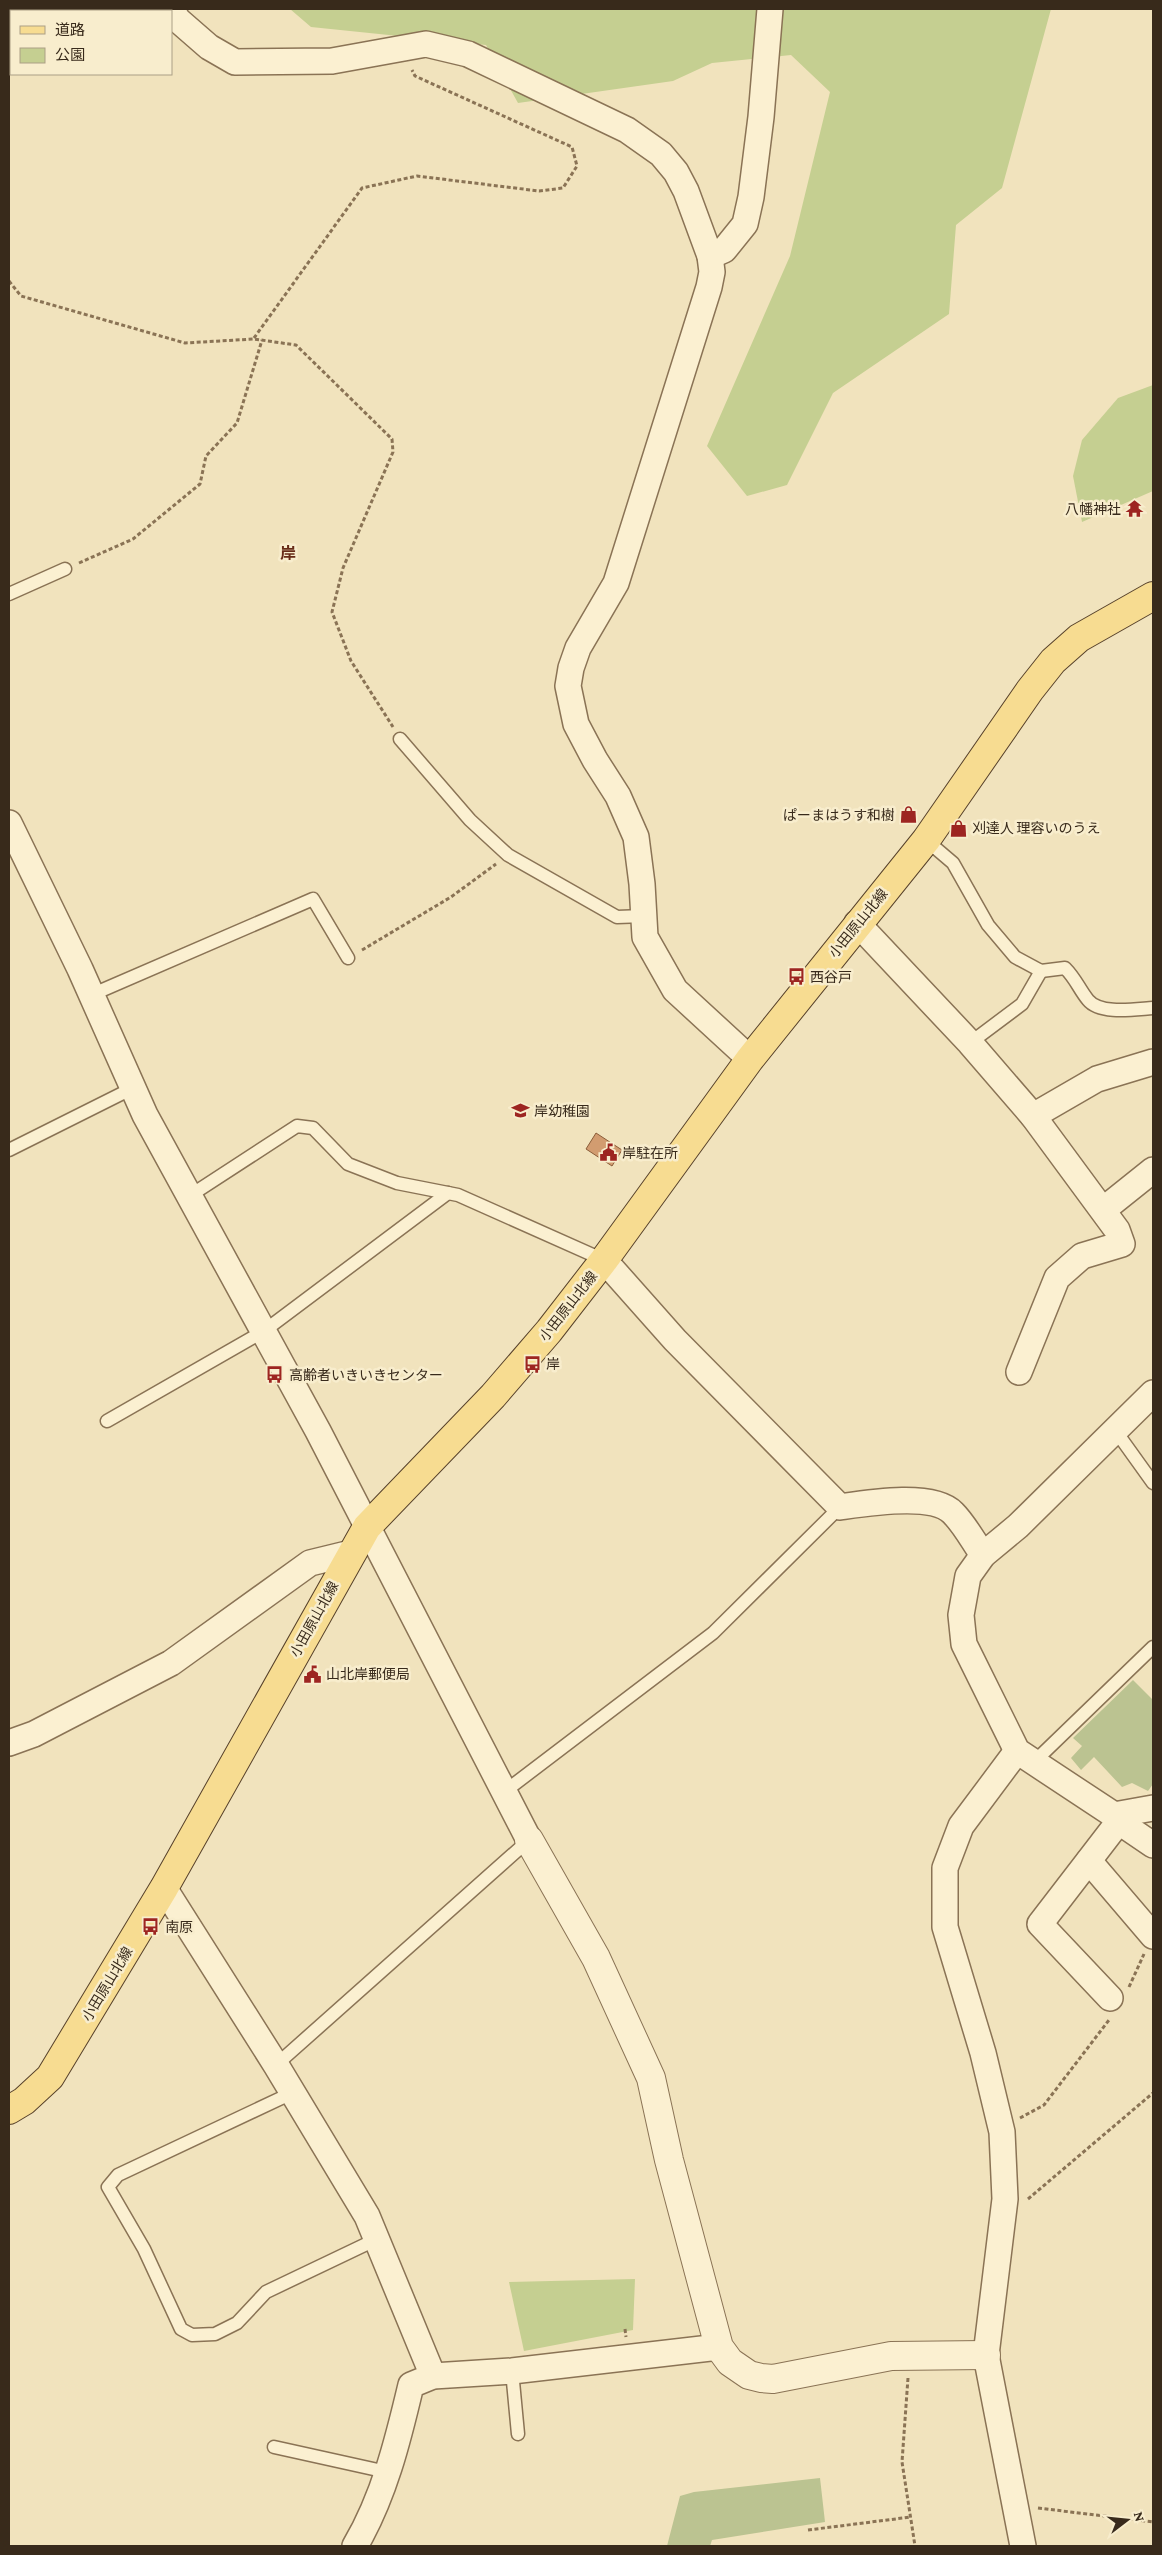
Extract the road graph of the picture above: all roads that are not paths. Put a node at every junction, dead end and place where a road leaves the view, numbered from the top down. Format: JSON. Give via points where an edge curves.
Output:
{"nodes":[{"id":1,"x":172,"y":9,"type":"edge"},
{"id":2,"x":770,"y":9,"type":"edge"},
{"id":3,"x":710,"y":256,"type":"junction"},
{"id":4,"x":65,"y":569,"type":"road end"},
{"id":5,"x":9,"y":594,"type":"edge"},
{"id":6,"x":1153,"y":596,"type":"edge"},
{"id":7,"x":400,"y":739,"type":"road end"},
{"id":8,"x":9,"y":824,"type":"edge"},
{"id":9,"x":926,"y":840,"type":"junction"},
{"id":10,"x":644,"y":916,"type":"junction"},
{"id":11,"x":857,"y":924,"type":"junction"},
{"id":12,"x":348,"y":958,"type":"road end"},
{"id":13,"x":1041,"y":972,"type":"junction"},
{"id":14,"x":91,"y":995,"type":"junction"},
{"id":15,"x":1153,"y":1008,"type":"edge"},
{"id":16,"x":970,"y":1043,"type":"junction"},
{"id":17,"x":750,"y":1059,"type":"junction"},
{"id":18,"x":1153,"y":1062,"type":"edge"},
{"id":19,"x":133,"y":1088,"type":"junction"},
{"id":20,"x":1033,"y":1116,"type":"junction"},
{"id":21,"x":9,"y":1150,"type":"edge"},
{"id":22,"x":1153,"y":1170,"type":"edge"},
{"id":23,"x":448,"y":1193,"type":"junction"},
{"id":24,"x":191,"y":1195,"type":"junction"},
{"id":25,"x":1103,"y":1210,"type":"junction"},
{"id":26,"x":604,"y":1260,"type":"junction"},
{"id":27,"x":264,"y":1331,"type":"junction"},
{"id":28,"x":1019,"y":1372,"type":"dead end"},
{"id":29,"x":1153,"y":1393,"type":"edge"},
{"id":30,"x":107,"y":1420,"type":"dead end"},
{"id":31,"x":1115,"y":1430,"type":"junction"},
{"id":32,"x":1153,"y":1483,"type":"edge"},
{"id":33,"x":840,"y":1507,"type":"junction"},
{"id":34,"x":367,"y":1527,"type":"junction"},
{"id":35,"x":351,"y":1554,"type":"junction"},
{"id":36,"x":983,"y":1555,"type":"junction"},
{"id":37,"x":1153,"y":1647,"type":"edge"},
{"id":38,"x":9,"y":1743,"type":"edge"},
{"id":39,"x":1026,"y":1756,"type":"junction"},
{"id":40,"x":504,"y":1792,"type":"junction"},
{"id":41,"x":1153,"y":1808,"type":"edge"},
{"id":42,"x":1117,"y":1818,"type":"junction"},
{"id":43,"x":529,"y":1840,"type":"junction"},
{"id":44,"x":1153,"y":1845,"type":"edge"},
{"id":45,"x":1089,"y":1861,"type":"junction"},
{"id":46,"x":164,"y":1888,"type":"junction"},
{"id":47,"x":1153,"y":1936,"type":"edge"},
{"id":48,"x":1118,"y":1999,"type":"road end"},
{"id":49,"x":276,"y":2066,"type":"junction"},
{"id":50,"x":292,"y":2094,"type":"junction"},
{"id":51,"x":9,"y":2110,"type":"edge"},
{"id":52,"x":376,"y":2239,"type":"junction"},
{"id":53,"x":719,"y":2347,"type":"junction"},
{"id":54,"x":986,"y":2355,"type":"junction"},
{"id":55,"x":512,"y":2371,"type":"junction"},
{"id":56,"x":433,"y":2376,"type":"junction"},
{"id":57,"x":518,"y":2434,"type":"dead end"},
{"id":58,"x":274,"y":2447,"type":"dead end"},
{"id":59,"x":387,"y":2472,"type":"junction"},
{"id":60,"x":355,"y":2546,"type":"edge"},
{"id":61,"x":1023,"y":2546,"type":"edge"}],
"edges":[{"from":1,"to":3,"type":"street","via":[[178,20],[209,47],[235,62],[332,61],[426,44],[468,54],[627,130],[661,154],[676,172],[706,239]]},
{"from":2,"to":3,"type":"street","via":[[761,117],[745,224],[724,250]]},
{"from":3,"to":10,"type":"street","via":[[712,272],[706,302],[616,583],[578,648],[568,686],[576,724],[618,796],[636,838]]},
{"from":4,"to":5,"type":"lane"},
{"from":6,"to":9,"type":"main road","name":"小田原山北線","via":[[1079,638],[1053,661]]},
{"from":7,"to":10,"type":"lane","via":[[470,820],[508,855],[618,917]]},
{"from":8,"to":14,"type":"street"},
{"from":9,"to":11,"type":"main road","name":"小田原山北線"},
{"from":9,"to":13,"type":"lane","via":[[953,863],[988,925],[1015,957]]},
{"from":10,"to":17,"type":"street","via":[[645,937],[675,990]]},
{"from":11,"to":16,"type":"street"},
{"from":11,"to":17,"type":"main road","name":"小田原山北線"},
{"from":12,"to":14,"type":"lane","via":[[312,900]]},
{"from":13,"to":15,"type":"lane","via":[[1065,968],[1089,1002],[1109,1010]]},
{"from":13,"to":16,"type":"lane","via":[[1022,1004]]},
{"from":14,"to":19,"type":"street"},
{"from":16,"to":20,"type":"street"},
{"from":17,"to":26,"type":"main road","name":"小田原山北線"},
{"from":18,"to":20,"type":"street","via":[[1097,1079]]},
{"from":19,"to":21,"type":"lane"},
{"from":19,"to":24,"type":"street"},
{"from":20,"to":25,"type":"street"},
{"from":22,"to":25,"type":"street"},
{"from":23,"to":24,"type":"lane","via":[[397,1183],[348,1164],[313,1128],[297,1126]]},
{"from":23,"to":26,"type":"lane"},
{"from":23,"to":27,"type":"lane"},
{"from":24,"to":27,"type":"street"},
{"from":25,"to":28,"type":"street","via":[[1118,1230],[1122,1244],[1082,1256],[1058,1278]]},
{"from":26,"to":33,"type":"street","via":[[675,1340]]},
{"from":26,"to":34,"type":"main road","name":"小田原山北線","via":[[493,1396]]},
{"from":27,"to":30,"type":"lane"},
{"from":27,"to":34,"type":"street"},
{"from":29,"to":31,"type":"street"},
{"from":31,"to":32,"type":"lane"},
{"from":31,"to":36,"type":"street","via":[[1018,1526]]},
{"from":33,"to":36,"type":"street","via":[[878,1502],[934,1502],[953,1512]]},
{"from":33,"to":40,"type":"lane","via":[[712,1633]]},
{"from":34,"to":35,"type":"main road","name":"小田原山北線"},
{"from":34,"to":40,"type":"street"},
{"from":35,"to":38,"type":"street","via":[[310,1563],[171,1664],[34,1734]]},
{"from":35,"to":46,"type":"main road","name":"小田原山北線"},
{"from":36,"to":39,"type":"street","via":[[968,1576],[961,1615],[964,1644]]},
{"from":37,"to":39,"type":"lane"},
{"from":39,"to":42,"type":"street"},
{"from":39,"to":54,"type":"street","via":[[961,1826],[945,1868],[945,1927],[983,2053],[1001,2129],[1005,2199]]},
{"from":40,"to":43,"type":"street"},
{"from":41,"to":42,"type":"street"},
{"from":42,"to":44,"type":"street"},
{"from":42,"to":45,"type":"street"},
{"from":43,"to":49,"type":"lane"},
{"from":43,"to":53,"type":"street","via":[[596,1958],[651,2078],[669,2160]]},
{"from":45,"to":47,"type":"street"},
{"from":45,"to":48,"type":"street","via":[[1040,1924]]},
{"from":46,"to":49,"type":"street"},
{"from":46,"to":51,"type":"main road","name":"小田原山北線","via":[[50,2077]]},
{"from":49,"to":50,"type":"street"},
{"from":50,"to":52,"type":"street","via":[[366,2216]]},
{"from":50,"to":52,"type":"lane","via":[[118,2176],[108,2188],[144,2250],[181,2329],[192,2335],[214,2334],[237,2323],[266,2292]]},
{"from":52,"to":56,"type":"street"},
{"from":53,"to":54,"type":"street","via":[[738,2368],[749,2375],[767,2378],[867,2359],[910,2355]]},
{"from":53,"to":55,"type":"street"},
{"from":54,"to":61,"type":"street"},
{"from":55,"to":56,"type":"street"},
{"from":55,"to":57,"type":"lane"},
{"from":56,"to":59,"type":"street","via":[[411,2385]]},
{"from":58,"to":59,"type":"lane"},
{"from":59,"to":60,"type":"street","via":[[369,2522]]}]}
